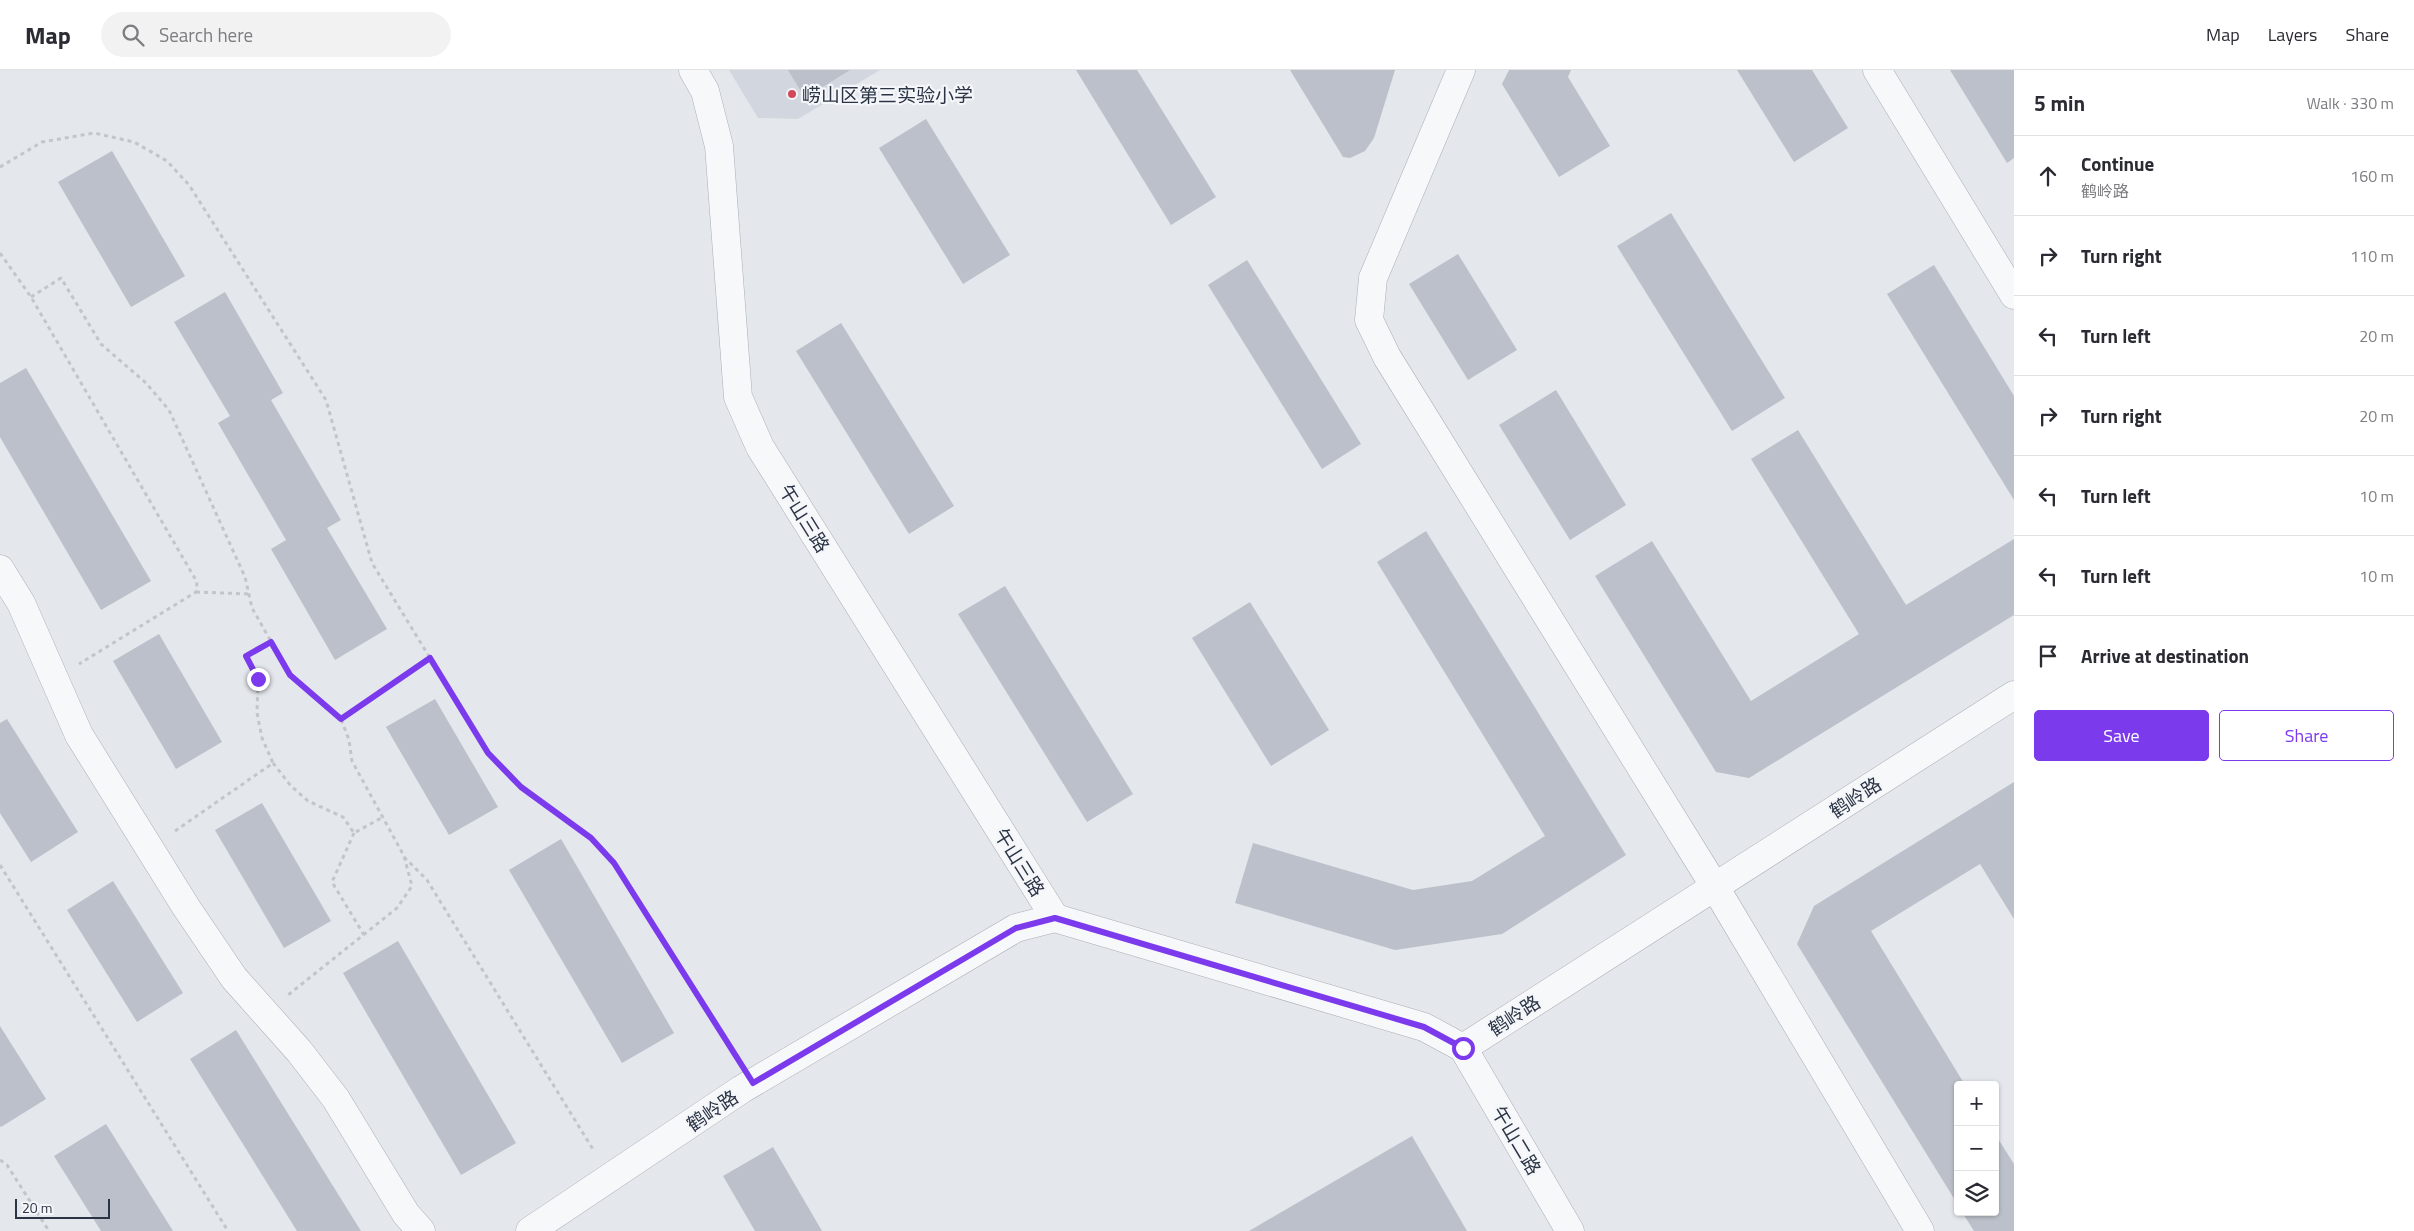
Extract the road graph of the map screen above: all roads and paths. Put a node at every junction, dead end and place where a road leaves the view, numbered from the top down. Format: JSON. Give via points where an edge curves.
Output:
{"nodes":[{"id":1,"x":693,"y":70,"type":"edge"},
{"id":2,"x":1460,"y":70,"type":"edge"},
{"id":3,"x":1877,"y":70,"type":"edge"},
{"id":4,"x":0,"y":167,"type":"edge"},
{"id":5,"x":0,"y":253,"type":"edge"},
{"id":6,"x":2014,"y":295,"type":"edge"},
{"id":7,"x":31,"y":297,"type":"junction"},
{"id":8,"x":0,"y":569,"type":"edge"},
{"id":9,"x":196,"y":592,"type":"junction"},
{"id":10,"x":249,"y":594,"type":"junction"},
{"id":11,"x":271,"y":642,"type":"junction"},
{"id":12,"x":430,"y":658,"type":"junction"},
{"id":13,"x":53,"y":680,"type":"junction"},
{"id":14,"x":2014,"y":695,"type":"edge"},
{"id":15,"x":341,"y":719,"type":"junction"},
{"id":16,"x":273,"y":763,"type":"junction"},
{"id":17,"x":382,"y":817,"type":"junction"},
{"id":18,"x":354,"y":833,"type":"junction"},
{"id":19,"x":149,"y":848,"type":"junction"},
{"id":20,"x":404,"y":856,"type":"junction"},
{"id":21,"x":0,"y":865,"type":"edge"},
{"id":22,"x":1715,"y":887,"type":"junction"},
{"id":23,"x":1055,"y":918,"type":"junction"},
{"id":24,"x":364,"y":934,"type":"junction"},
{"id":25,"x":266,"y":1012,"type":"junction"},
{"id":26,"x":1463,"y":1048,"type":"junction"},
{"id":27,"x":753,"y":1083,"type":"junction"},
{"id":28,"x":0,"y":1160,"type":"edge"},
{"id":29,"x":610,"y":1178,"type":"junction"},
{"id":30,"x":49,"y":1231,"type":"edge"},
{"id":31,"x":228,"y":1231,"type":"edge"},
{"id":32,"x":421,"y":1231,"type":"edge"},
{"id":33,"x":530,"y":1231,"type":"edge"},
{"id":34,"x":1570,"y":1231,"type":"edge"},
{"id":35,"x":1920,"y":1231,"type":"edge"}],
"edges":[{"from":1,"to":23,"type":"street","name":"午山三路","via":[[705,91],[719,146],[738,396],[760,447]]},
{"from":2,"to":22,"type":"street","via":[[1373,278],[1369,320],[1387,357]]},
{"from":3,"to":6,"type":"street"},
{"from":4,"to":12,"type":"path","via":[[42,142],[94,133],[134,142],[167,161],[190,185],[326,400],[372,564]]},
{"from":5,"to":7,"type":"path"},
{"from":7,"to":9,"type":"path","via":[[197,582]]},
{"from":7,"to":10,"type":"path","via":[[61,278],[101,344],[146,384],[169,410],[245,577]]},
{"from":8,"to":13,"type":"street","via":[[21,603]]},
{"from":9,"to":10,"type":"path"},
{"from":9,"to":13,"type":"path"},
{"from":10,"to":11,"type":"path","via":[[252,608]]},
{"from":11,"to":15,"type":"path","via":[[290,675]]},
{"from":11,"to":16,"type":"path","via":[[246,656],[258,679],[262,738]]},
{"from":12,"to":15,"type":"path"},
{"from":12,"to":27,"type":"path","via":[[488,753],[521,787],[591,838],[614,863]]},
{"from":13,"to":19,"type":"street","via":[[79,735]]},
{"from":14,"to":22,"type":"street","name":"鹤岭路"},
{"from":15,"to":17,"type":"path","via":[[352,760]]},
{"from":16,"to":18,"type":"path","via":[[291,786],[308,800],[343,817]]},
{"from":16,"to":19,"type":"path"},
{"from":17,"to":18,"type":"path"},
{"from":17,"to":20,"type":"path"},
{"from":18,"to":24,"type":"path","via":[[332,882]]},
{"from":19,"to":25,"type":"street","via":[[234,978]]},
{"from":20,"to":24,"type":"path","via":[[412,886],[397,908]]},
{"from":20,"to":29,"type":"path","via":[[427,880]]},
{"from":21,"to":31,"type":"path"},
{"from":22,"to":26,"type":"street","name":"鹤岭路"},
{"from":22,"to":35,"type":"street"},
{"from":23,"to":26,"type":"street","via":[[1424,1027]]},
{"from":23,"to":27,"type":"street","name":"鹤岭路","via":[[1016,928]]},
{"from":24,"to":25,"type":"path"},
{"from":25,"to":32,"type":"street","via":[[336,1099],[406,1214]]},
{"from":26,"to":34,"type":"street","name":"午山二路"},
{"from":27,"to":29,"type":"street","name":"鹤岭路"},
{"from":28,"to":30,"type":"path","via":[[7,1165]]},
{"from":29,"to":33,"type":"street","name":"鹤岭路"}]}
